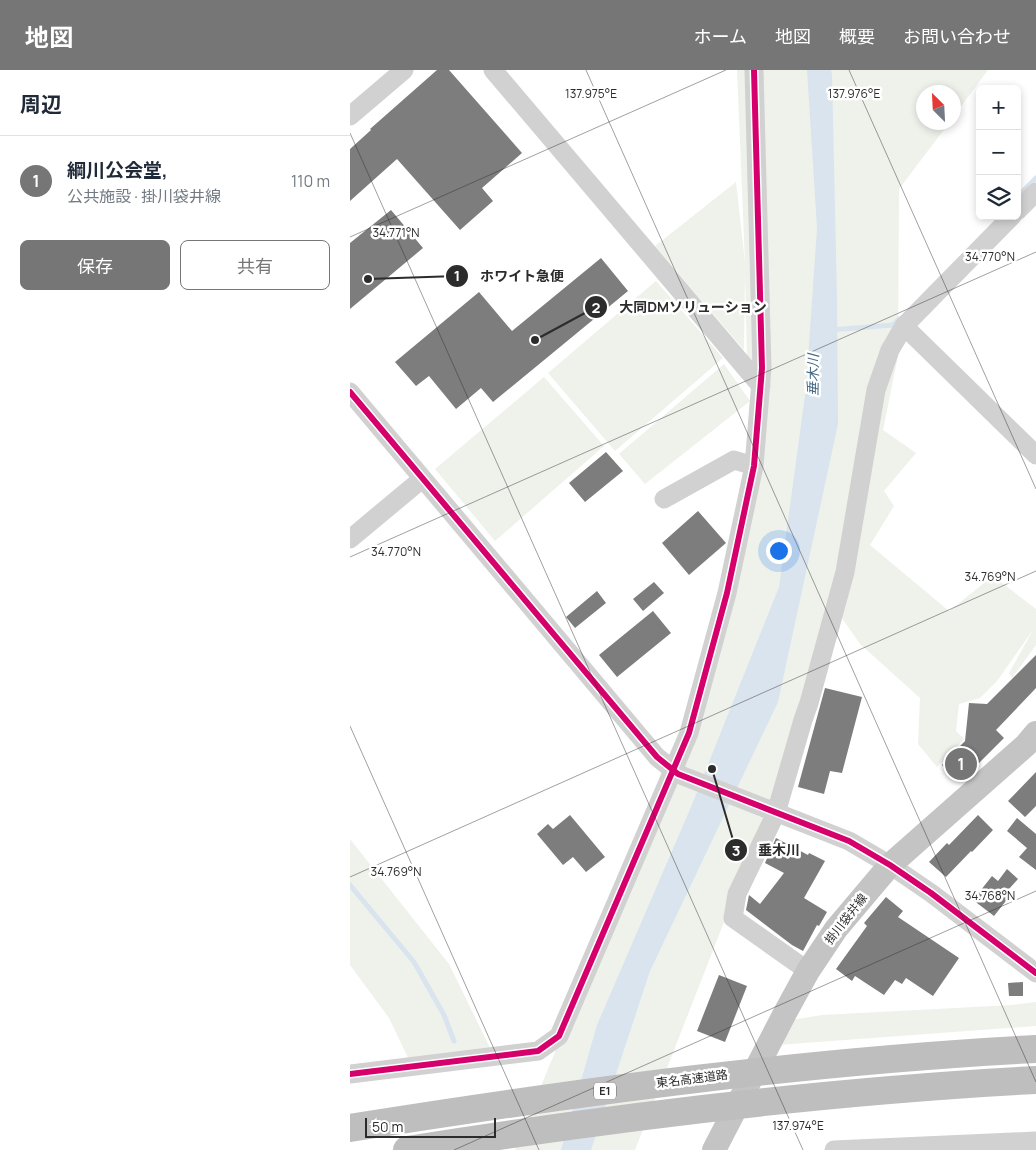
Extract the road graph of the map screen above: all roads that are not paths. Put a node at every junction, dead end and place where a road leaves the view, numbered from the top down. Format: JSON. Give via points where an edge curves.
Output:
{"nodes":[{"id":1,"x":404,"y":70,"type":"edge"},
{"id":2,"x":492,"y":70,"type":"edge"},
{"id":3,"x":754,"y":70,"type":"edge"},
{"id":4,"x":350,"y":116,"type":"edge"},
{"id":5,"x":1036,"y":192,"type":"edge"},
{"id":6,"x":1021,"y":207,"type":"edge"},
{"id":7,"x":1008,"y":220,"type":"edge"},
{"id":8,"x":904,"y":326,"type":"junction"},
{"id":9,"x":761,"y":386,"type":"junction"},
{"id":10,"x":350,"y":392,"type":"edge"},
{"id":11,"x":1036,"y":455,"type":"edge"},
{"id":12,"x":754,"y":466,"type":"junction"},
{"id":13,"x":422,"y":479,"type":"junction"},
{"id":14,"x":664,"y":499,"type":"dead end"},
{"id":15,"x":350,"y":539,"type":"edge"},
{"id":16,"x":1036,"y":733,"type":"edge"},
{"id":17,"x":676,"y":772,"type":"junction"},
{"id":18,"x":770,"y":811,"type":"junction"},
{"id":19,"x":890,"y":865,"type":"junction"},
{"id":20,"x":808,"y":971,"type":"junction"},
{"id":21,"x":1036,"y":974,"type":"edge"},
{"id":22,"x":1036,"y":1050,"type":"edge"},
{"id":23,"x":350,"y":1074,"type":"edge"},
{"id":24,"x":1036,"y":1080,"type":"edge"},
{"id":25,"x":350,"y":1128,"type":"edge"},
{"id":26,"x":1036,"y":1141,"type":"edge"},
{"id":27,"x":407,"y":1150,"type":"edge"},
{"id":28,"x":714,"y":1150,"type":"edge"},
{"id":29,"x":834,"y":1150,"type":"edge"}],
"edges":[{"from":1,"to":4,"type":"street"},
{"from":2,"to":9,"type":"street"},
{"from":3,"to":9,"type":"street"},
{"from":5,"to":6,"type":"street"},
{"from":7,"to":8,"type":"street"},
{"from":8,"to":11,"type":"street"},
{"from":8,"to":18,"type":"street","via":[[890,350],[876,390],[845,572],[809,703]]},
{"from":9,"to":12,"type":"street"},
{"from":10,"to":13,"type":"street"},
{"from":12,"to":14,"type":"street","via":[[734,460]]},
{"from":12,"to":17,"type":"street","via":[[727,593]]},
{"from":13,"to":15,"type":"street"},
{"from":13,"to":17,"type":"street","via":[[657,757]]},
{"from":16,"to":19,"type":"main road","name":"掛川袋井線"},
{"from":17,"to":18,"type":"street"},
{"from":17,"to":23,"type":"street","via":[[559,1036],[538,1051]]},
{"from":18,"to":19,"type":"street","via":[[849,841]]},
{"from":18,"to":20,"type":"street","via":[[737,894],[734,918]]},
{"from":19,"to":20,"type":"main road","name":"掛川袋井線","via":[[836,928]]},
{"from":19,"to":21,"type":"street"},
{"from":20,"to":28,"type":"main road","name":"掛川袋井線"},
{"from":22,"to":25,"type":"highway","name":"東名高速道路","number":"E1","via":[[772,1070]]},
{"from":24,"to":27,"type":"highway","via":[[756,1103]]},
{"from":26,"to":29,"type":"street"}]}
